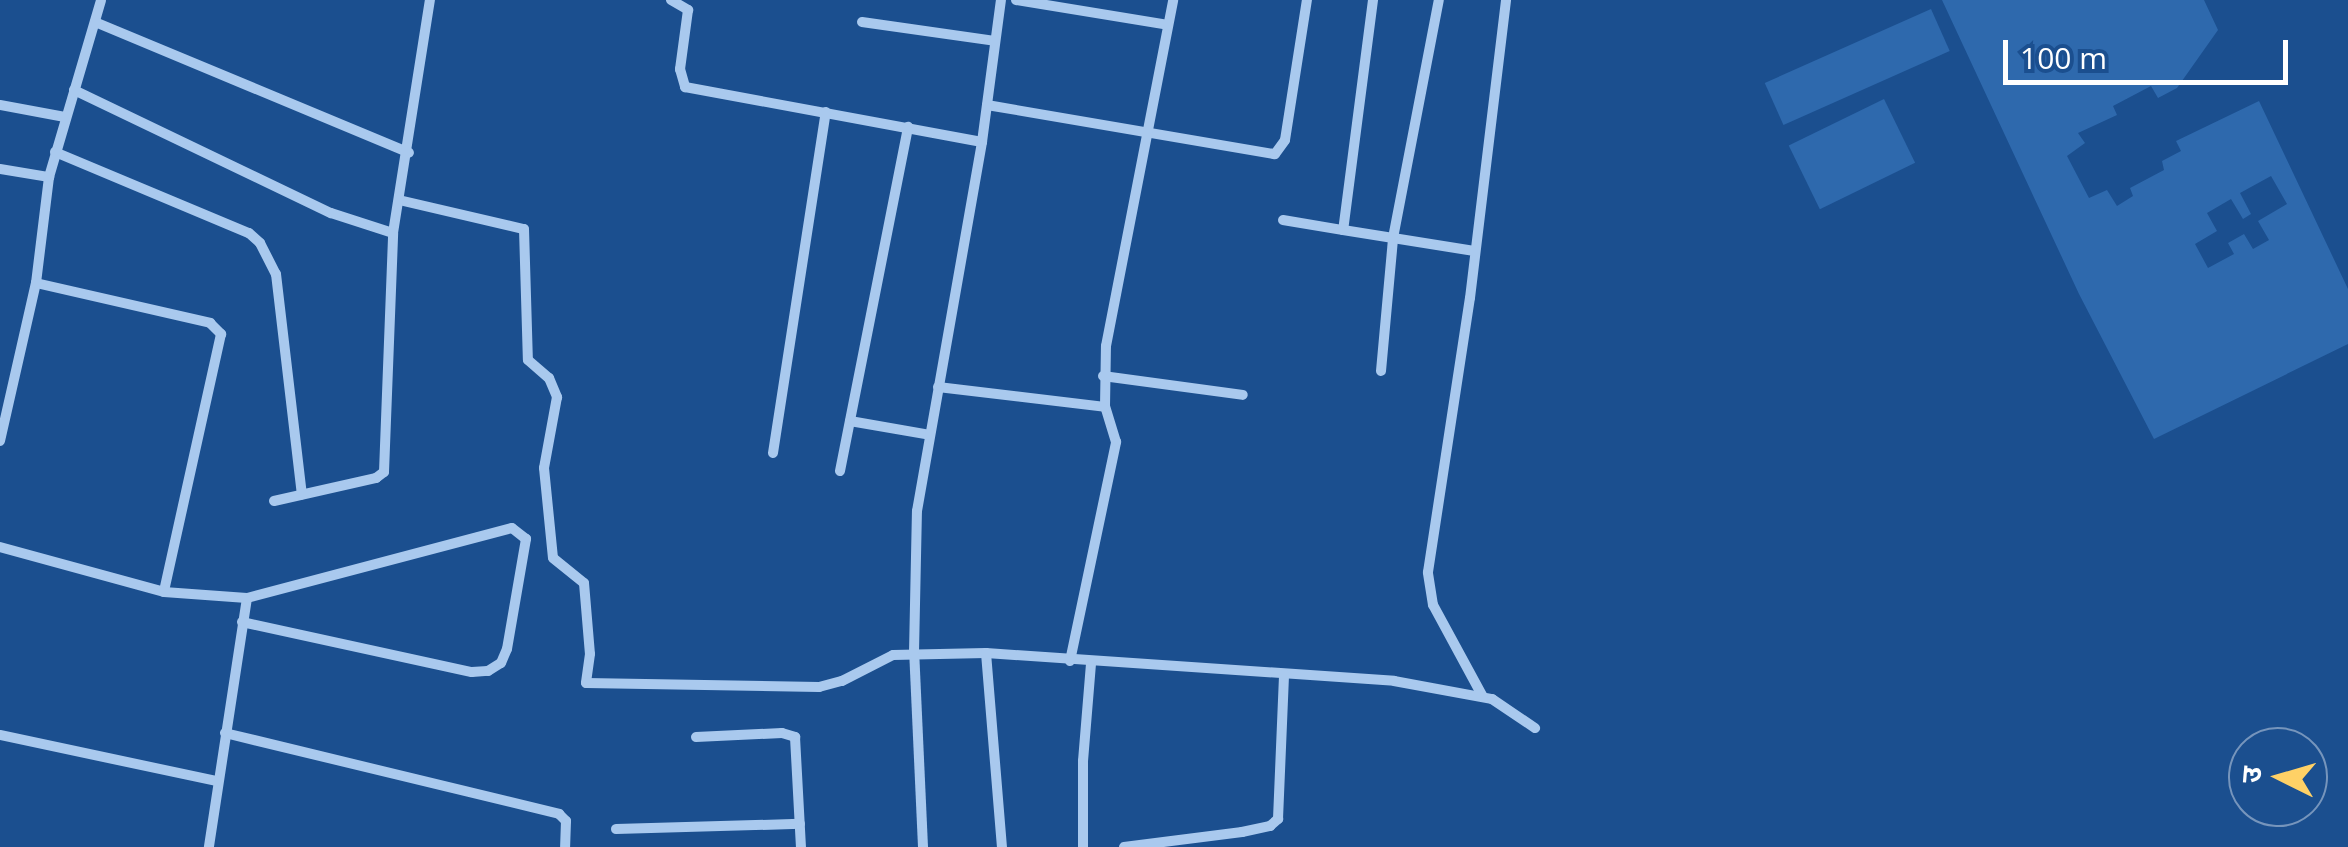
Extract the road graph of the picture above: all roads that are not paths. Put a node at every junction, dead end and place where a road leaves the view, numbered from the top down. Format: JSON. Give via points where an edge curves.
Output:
{"nodes":[{"id":1,"x":101,"y":0,"type":"edge"},
{"id":2,"x":430,"y":0,"type":"edge"},
{"id":3,"x":670,"y":0,"type":"edge"},
{"id":4,"x":1001,"y":0,"type":"edge"},
{"id":5,"x":1016,"y":0,"type":"edge"},
{"id":6,"x":1173,"y":0,"type":"edge"},
{"id":7,"x":1307,"y":0,"type":"edge"},
{"id":8,"x":1373,"y":0,"type":"edge"},
{"id":9,"x":1439,"y":0,"type":"edge"},
{"id":10,"x":1506,"y":0,"type":"edge"},
{"id":11,"x":95,"y":22,"type":"junction"},
{"id":12,"x":862,"y":22,"type":"dead end"},
{"id":13,"x":1168,"y":25,"type":"junction"},
{"id":14,"x":995,"y":41,"type":"junction"},
{"id":15,"x":74,"y":90,"type":"junction"},
{"id":16,"x":0,"y":105,"type":"edge"},
{"id":17,"x":987,"y":105,"type":"junction"},
{"id":18,"x":826,"y":112,"type":"junction"},
{"id":19,"x":65,"y":117,"type":"junction"},
{"id":20,"x":908,"y":127,"type":"junction"},
{"id":21,"x":1150,"y":132,"type":"junction"},
{"id":22,"x":982,"y":142,"type":"junction"},
{"id":23,"x":55,"y":152,"type":"junction"},
{"id":24,"x":409,"y":153,"type":"junction"},
{"id":25,"x":0,"y":169,"type":"edge"},
{"id":26,"x":49,"y":177,"type":"junction"},
{"id":27,"x":399,"y":200,"type":"junction"},
{"id":28,"x":1283,"y":220,"type":"dead end"},
{"id":29,"x":1343,"y":230,"type":"junction"},
{"id":30,"x":393,"y":233,"type":"junction"},
{"id":31,"x":1393,"y":238,"type":"junction"},
{"id":32,"x":1474,"y":251,"type":"junction"},
{"id":33,"x":36,"y":283,"type":"junction"},
{"id":34,"x":1381,"y":371,"type":"dead end"},
{"id":35,"x":1102,"y":376,"type":"junction"},
{"id":36,"x":938,"y":387,"type":"junction"},
{"id":37,"x":1243,"y":396,"type":"dead end"},
{"id":38,"x":1104,"y":408,"type":"junction"},
{"id":39,"x":850,"y":421,"type":"junction"},
{"id":40,"x":930,"y":436,"type":"junction"},
{"id":41,"x":0,"y":441,"type":"edge"},
{"id":42,"x":773,"y":454,"type":"dead end"},
{"id":43,"x":840,"y":471,"type":"dead end"},
{"id":44,"x":302,"y":494,"type":"junction"},
{"id":45,"x":274,"y":501,"type":"dead end"},
{"id":46,"x":0,"y":548,"type":"edge"},
{"id":47,"x":164,"y":592,"type":"junction"},
{"id":48,"x":247,"y":598,"type":"junction"},
{"id":49,"x":242,"y":622,"type":"junction"},
{"id":50,"x":914,"y":652,"type":"junction"},
{"id":51,"x":986,"y":654,"type":"junction"},
{"id":52,"x":1070,"y":660,"type":"junction"},
{"id":53,"x":1091,"y":663,"type":"junction"},
{"id":54,"x":1284,"y":674,"type":"junction"},
{"id":55,"x":1482,"y":697,"type":"junction"},
{"id":56,"x":1536,"y":728,"type":"dead end"},
{"id":57,"x":225,"y":734,"type":"junction"},
{"id":58,"x":0,"y":735,"type":"edge"},
{"id":59,"x":696,"y":738,"type":"dead end"},
{"id":60,"x":217,"y":781,"type":"junction"},
{"id":61,"x":800,"y":824,"type":"junction"},
{"id":62,"x":616,"y":829,"type":"dead end"},
{"id":63,"x":209,"y":847,"type":"edge"},
{"id":64,"x":565,"y":847,"type":"edge"},
{"id":65,"x":801,"y":847,"type":"edge"},
{"id":66,"x":923,"y":847,"type":"edge"},
{"id":67,"x":1002,"y":847,"type":"edge"},
{"id":68,"x":1083,"y":847,"type":"edge"},
{"id":69,"x":1124,"y":847,"type":"edge"}],
"edges":[{"from":1,"to":11,"type":"street"},
{"from":2,"to":24,"type":"street"},
{"from":3,"to":18,"type":"street","via":[[688,10],[680,69],[685,87]]},
{"from":4,"to":14,"type":"street"},
{"from":5,"to":13,"type":"street"},
{"from":6,"to":13,"type":"street"},
{"from":7,"to":21,"type":"street","via":[[1285,140],[1275,154]]},
{"from":8,"to":29,"type":"street"},
{"from":9,"to":31,"type":"street"},
{"from":10,"to":32,"type":"street"},
{"from":11,"to":15,"type":"street"},
{"from":11,"to":24,"type":"street"},
{"from":12,"to":14,"type":"street"},
{"from":13,"to":21,"type":"street"},
{"from":14,"to":17,"type":"street"},
{"from":15,"to":19,"type":"street"},
{"from":15,"to":30,"type":"street","via":[[331,214]]},
{"from":16,"to":19,"type":"street"},
{"from":17,"to":21,"type":"street"},
{"from":17,"to":22,"type":"street"},
{"from":18,"to":20,"type":"street"},
{"from":18,"to":42,"type":"street"},
{"from":19,"to":23,"type":"street"},
{"from":20,"to":22,"type":"street"},
{"from":20,"to":39,"type":"street"},
{"from":21,"to":35,"type":"street"},
{"from":22,"to":36,"type":"street"},
{"from":23,"to":26,"type":"street"},
{"from":23,"to":44,"type":"street","via":[[260,242],[276,274]]},
{"from":24,"to":27,"type":"street"},
{"from":25,"to":26,"type":"street"},
{"from":26,"to":33,"type":"street"},
{"from":27,"to":30,"type":"street"},
{"from":27,"to":50,"type":"street","via":[[524,229],[528,360],[549,378],[557,397],[544,468],[553,558],[584,583],[586,683],[819,686],[882,658]]},
{"from":28,"to":29,"type":"street"},
{"from":29,"to":31,"type":"street"},
{"from":30,"to":44,"type":"street","via":[[384,472]]},
{"from":31,"to":32,"type":"street"},
{"from":31,"to":34,"type":"street"},
{"from":32,"to":55,"type":"street","via":[[1428,587]]},
{"from":33,"to":41,"type":"street"},
{"from":33,"to":47,"type":"street","via":[[210,323],[220,334]]},
{"from":35,"to":37,"type":"street"},
{"from":35,"to":38,"type":"street"},
{"from":36,"to":38,"type":"street"},
{"from":36,"to":40,"type":"street"},
{"from":38,"to":52,"type":"street","via":[[1116,442]]},
{"from":39,"to":40,"type":"street"},
{"from":39,"to":43,"type":"street"},
{"from":40,"to":50,"type":"street","via":[[917,511]]},
{"from":44,"to":45,"type":"street"},
{"from":46,"to":47,"type":"street"},
{"from":47,"to":48,"type":"street"},
{"from":48,"to":49,"type":"street"},
{"from":48,"to":49,"type":"street","via":[[512,528],[526,539],[507,649],[501,664],[488,671]]},
{"from":49,"to":57,"type":"street"},
{"from":50,"to":51,"type":"street"},
{"from":50,"to":66,"type":"street"},
{"from":51,"to":52,"type":"street"},
{"from":51,"to":67,"type":"street"},
{"from":52,"to":53,"type":"street"},
{"from":53,"to":54,"type":"street"},
{"from":53,"to":68,"type":"street"},
{"from":54,"to":55,"type":"street","via":[[1394,681]]},
{"from":54,"to":69,"type":"street","via":[[1278,819],[1242,832]]},
{"from":55,"to":56,"type":"street","via":[[1503,703]]},
{"from":57,"to":60,"type":"street"},
{"from":57,"to":64,"type":"street","via":[[559,814],[566,821]]},
{"from":58,"to":60,"type":"street"},
{"from":59,"to":61,"type":"street","via":[[795,737]]},
{"from":60,"to":63,"type":"street"},
{"from":61,"to":62,"type":"street"},
{"from":61,"to":65,"type":"street"}]}
